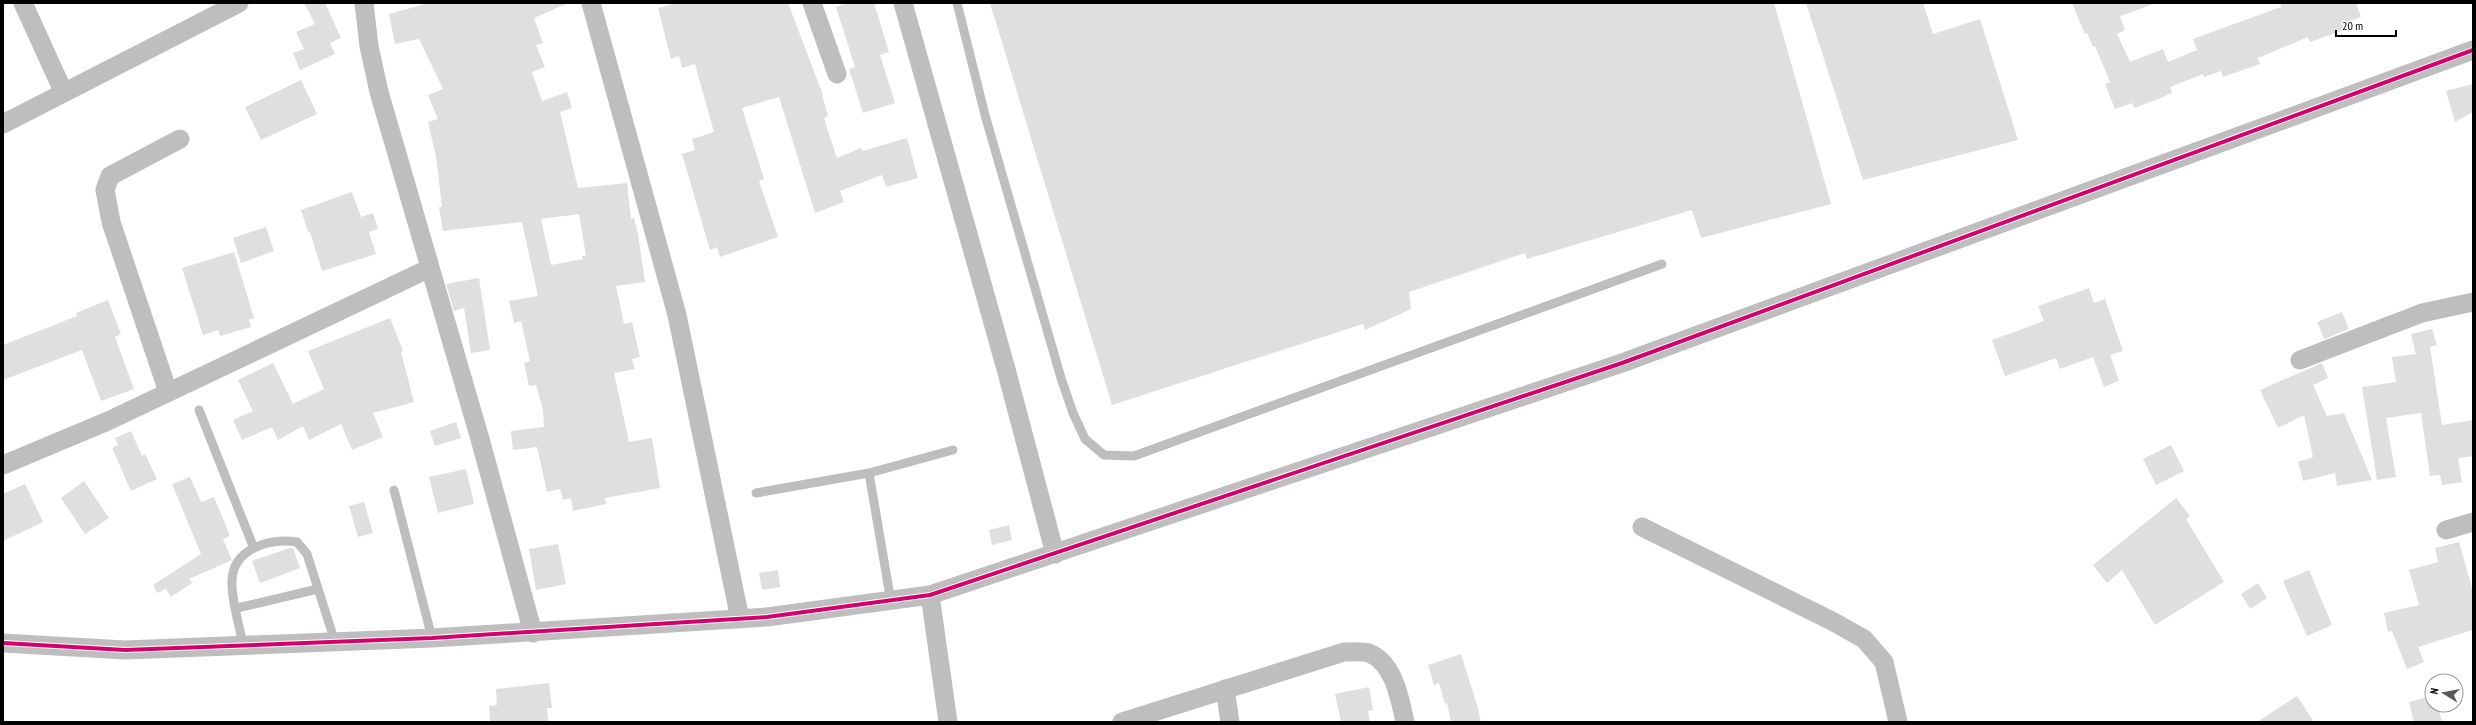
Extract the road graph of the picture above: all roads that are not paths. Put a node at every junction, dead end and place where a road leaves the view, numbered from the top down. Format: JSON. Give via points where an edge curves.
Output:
{"nodes":[{"id":1,"x":24,"y":3,"type":"edge"},
{"id":2,"x":240,"y":3,"type":"edge"},
{"id":3,"x":364,"y":3,"type":"edge"},
{"id":4,"x":591,"y":3,"type":"edge"},
{"id":5,"x":812,"y":3,"type":"edge"},
{"id":6,"x":903,"y":3,"type":"edge"},
{"id":7,"x":957,"y":3,"type":"edge"},
{"id":8,"x":2473,"y":50,"type":"edge"},
{"id":9,"x":836,"y":74,"type":"dead end"},
{"id":10,"x":63,"y":91,"type":"junction"},
{"id":11,"x":3,"y":124,"type":"edge"},
{"id":12,"x":180,"y":139,"type":"dead end"},
{"id":13,"x":1662,"y":264,"type":"dead end"},
{"id":14,"x":430,"y":268,"type":"junction"},
{"id":15,"x":2473,"y":302,"type":"edge"},
{"id":16,"x":2300,"y":360,"type":"dead end"},
{"id":17,"x":168,"y":392,"type":"junction"},
{"id":18,"x":199,"y":410,"type":"dead end"},
{"id":19,"x":953,"y":450,"type":"dead end"},
{"id":20,"x":3,"y":465,"type":"edge"},
{"id":21,"x":869,"y":473,"type":"junction"},
{"id":22,"x":394,"y":490,"type":"dead end"},
{"id":23,"x":756,"y":492,"type":"dead end"},
{"id":24,"x":2473,"y":522,"type":"edge"},
{"id":25,"x":1642,"y":527,"type":"dead end"},
{"id":26,"x":2446,"y":530,"type":"dead end"},
{"id":27,"x":253,"y":546,"type":"junction"},
{"id":28,"x":1055,"y":554,"type":"junction"},
{"id":29,"x":318,"y":589,"type":"junction"},
{"id":30,"x":930,"y":595,"type":"junction"},
{"id":31,"x":891,"y":602,"type":"junction"},
{"id":32,"x":237,"y":608,"type":"junction"},
{"id":33,"x":740,"y":619,"type":"junction"},
{"id":34,"x":533,"y":633,"type":"junction"},
{"id":35,"x":432,"y":638,"type":"junction"},
{"id":36,"x":335,"y":642,"type":"junction"},
{"id":37,"x":3,"y":643,"type":"edge"},
{"id":38,"x":244,"y":645,"type":"junction"},
{"id":39,"x":1224,"y":689,"type":"junction"},
{"id":40,"x":948,"y":722,"type":"edge"},
{"id":41,"x":1122,"y":722,"type":"edge"},
{"id":42,"x":1230,"y":722,"type":"edge"},
{"id":43,"x":1405,"y":722,"type":"edge"},
{"id":44,"x":1898,"y":722,"type":"edge"}],
"edges":[{"from":1,"to":10,"type":"street"},
{"from":2,"to":10,"type":"street"},
{"from":3,"to":14,"type":"street","via":[[369,46],[379,92]]},
{"from":4,"to":33,"type":"street","via":[[677,315]]},
{"from":5,"to":9,"type":"street"},
{"from":6,"to":28,"type":"street","via":[[1000,346]]},
{"from":7,"to":13,"type":"lane","via":[[984,115],[1061,378],[1085,439],[1104,455],[1134,456]]},
{"from":8,"to":28,"type":"street","via":[[1622,363]]},
{"from":10,"to":11,"type":"street"},
{"from":12,"to":17,"type":"street","via":[[110,176],[105,190],[111,222]]},
{"from":14,"to":17,"type":"street"},
{"from":14,"to":34,"type":"street"},
{"from":15,"to":16,"type":"street","via":[[2422,313]]},
{"from":17,"to":20,"type":"street"},
{"from":18,"to":27,"type":"lane"},
{"from":19,"to":21,"type":"lane"},
{"from":21,"to":23,"type":"lane"},
{"from":21,"to":31,"type":"lane"},
{"from":22,"to":35,"type":"lane"},
{"from":24,"to":26,"type":"street"},
{"from":25,"to":44,"type":"street","via":[[1864,639],[1884,662]]},
{"from":27,"to":29,"type":"lane","via":[[284,540],[297,542],[306,554]]},
{"from":27,"to":32,"type":"lane","via":[[234,568],[232,582]]},
{"from":28,"to":30,"type":"street"},
{"from":29,"to":32,"type":"lane"},
{"from":29,"to":36,"type":"lane"},
{"from":30,"to":31,"type":"street"},
{"from":30,"to":40,"type":"street"},
{"from":31,"to":33,"type":"street"},
{"from":32,"to":38,"type":"lane"},
{"from":33,"to":34,"type":"street"},
{"from":34,"to":35,"type":"street"},
{"from":35,"to":36,"type":"street"},
{"from":36,"to":38,"type":"street"},
{"from":37,"to":38,"type":"street","via":[[125,650]]},
{"from":39,"to":41,"type":"street"},
{"from":39,"to":42,"type":"street"},
{"from":39,"to":43,"type":"street","via":[[1344,652],[1369,653],[1388,666]]}]}
